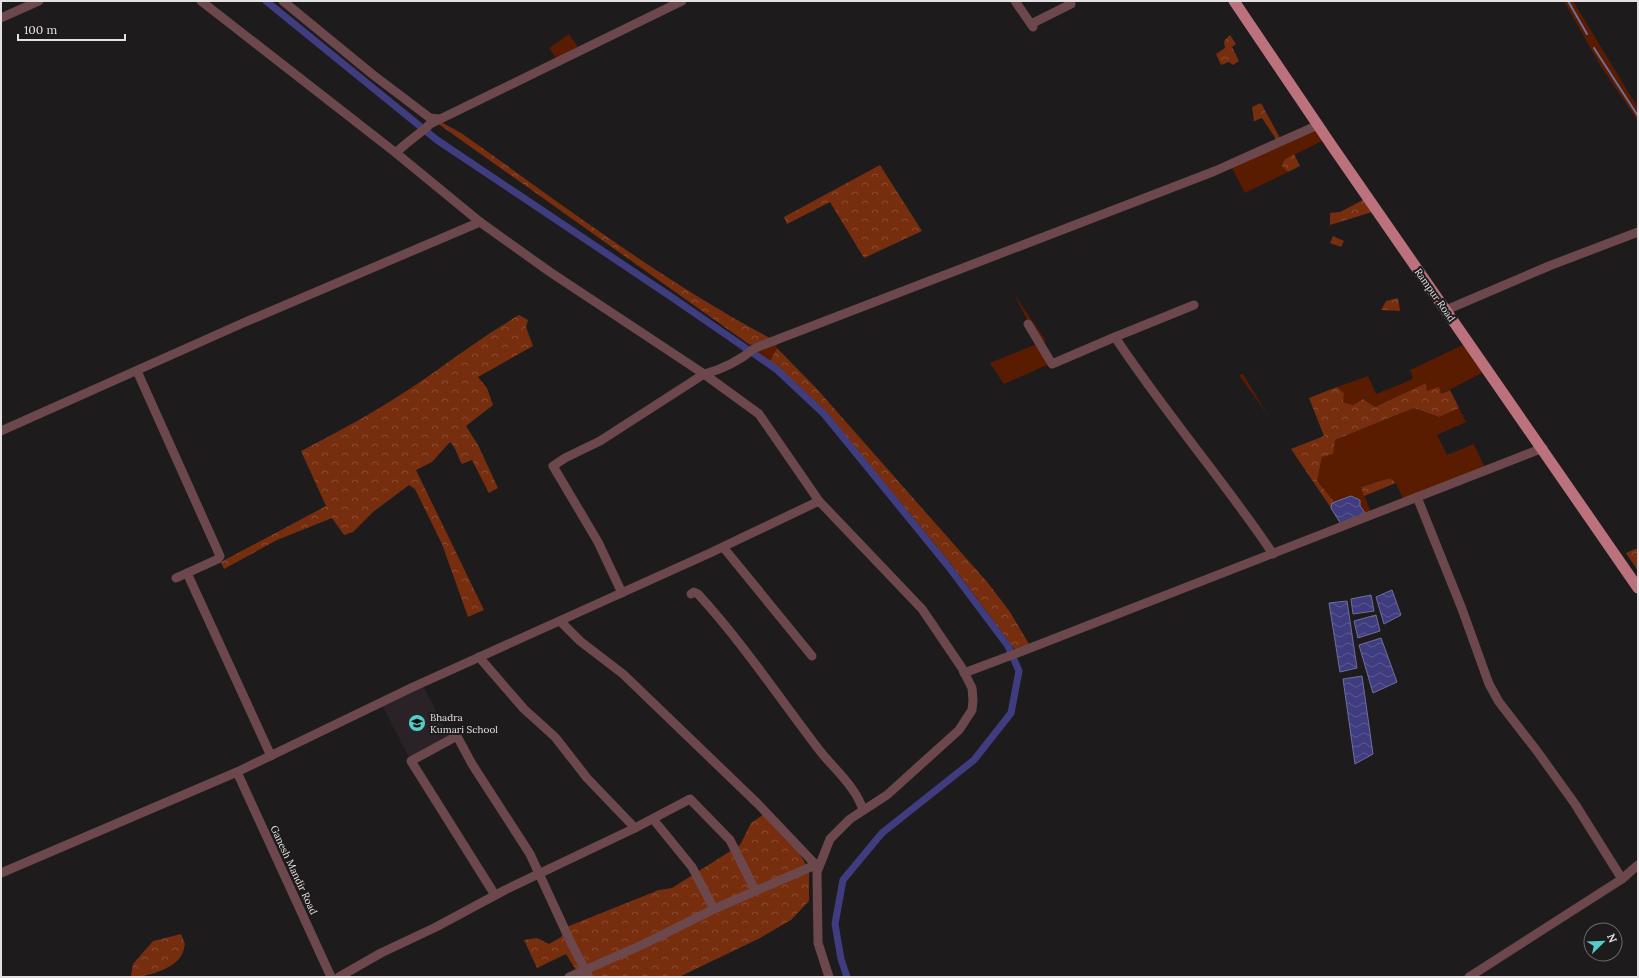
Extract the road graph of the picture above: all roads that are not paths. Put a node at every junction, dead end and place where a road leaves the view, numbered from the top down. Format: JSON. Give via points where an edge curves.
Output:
{"nodes":[{"id":1,"x":39,"y":1,"type":"edge"},
{"id":2,"x":200,"y":1,"type":"edge"},
{"id":3,"x":283,"y":1,"type":"edge"},
{"id":4,"x":682,"y":1,"type":"edge"},
{"id":5,"x":1015,"y":1,"type":"edge"},
{"id":6,"x":1070,"y":1,"type":"edge"},
{"id":7,"x":1234,"y":1,"type":"edge"},
{"id":8,"x":1,"y":18,"type":"edge"},
{"id":9,"x":439,"y":119,"type":"junction"},
{"id":10,"x":1318,"y":125,"type":"junction"},
{"id":11,"x":396,"y":154,"type":"junction"},
{"id":12,"x":480,"y":222,"type":"junction"},
{"id":13,"x":1638,"y":232,"type":"edge"},
{"id":14,"x":1194,"y":305,"type":"dead end"},
{"id":15,"x":1446,"y":310,"type":"junction"},
{"id":16,"x":1028,"y":324,"type":"dead end"},
{"id":17,"x":1115,"y":337,"type":"junction"},
{"id":18,"x":137,"y":371,"type":"junction"},
{"id":19,"x":704,"y":374,"type":"junction"},
{"id":20,"x":1,"y":431,"type":"edge"},
{"id":21,"x":1543,"y":448,"type":"junction"},
{"id":22,"x":1417,"y":497,"type":"junction"},
{"id":23,"x":820,"y":501,"type":"junction"},
{"id":24,"x":723,"y":547,"type":"junction"},
{"id":25,"x":1273,"y":554,"type":"junction"},
{"id":26,"x":187,"y":573,"type":"junction"},
{"id":27,"x":176,"y":578,"type":"dead end"},
{"id":28,"x":1638,"y":588,"type":"edge"},
{"id":29,"x":622,"y":593,"type":"junction"},
{"id":30,"x":691,"y":594,"type":"dead end"},
{"id":31,"x":560,"y":621,"type":"junction"},
{"id":32,"x":812,"y":656,"type":"dead end"},
{"id":33,"x":479,"y":657,"type":"junction"},
{"id":34,"x":964,"y":673,"type":"junction"},
{"id":35,"x":272,"y":756,"type":"junction"},
{"id":36,"x":237,"y":772,"type":"junction"},
{"id":37,"x":863,"y":810,"type":"junction"},
{"id":38,"x":653,"y":819,"type":"junction"},
{"id":39,"x":636,"y":828,"type":"junction"},
{"id":40,"x":818,"y":863,"type":"junction"},
{"id":41,"x":1638,"y":865,"type":"edge"},
{"id":42,"x":1,"y":873,"type":"edge"},
{"id":43,"x":538,"y":873,"type":"junction"},
{"id":44,"x":1622,"y":879,"type":"junction"},
{"id":45,"x":756,"y":890,"type":"junction"},
{"id":46,"x":495,"y":895,"type":"junction"},
{"id":47,"x":714,"y":908,"type":"junction"},
{"id":48,"x":587,"y":973,"type":"edge"},
{"id":49,"x":331,"y":977,"type":"edge"},
{"id":50,"x":339,"y":977,"type":"edge"},
{"id":51,"x":569,"y":977,"type":"edge"},
{"id":52,"x":829,"y":977,"type":"edge"},
{"id":53,"x":1469,"y":977,"type":"edge"}],
"edges":[{"from":1,"to":8,"type":"street"},
{"from":2,"to":11,"type":"street"},
{"from":3,"to":9,"type":"street","via":[[430,118]]},
{"from":4,"to":9,"type":"street"},
{"from":5,"to":6,"type":"street","via":[[1033,27],[1033,23],[1071,4]]},
{"from":7,"to":10,"type":"main road","name":"Rampur Road"},
{"from":9,"to":11,"type":"street","via":[[403,145]]},
{"from":10,"to":15,"type":"main road","name":"Rampur Road"},
{"from":10,"to":19,"type":"street","via":[[1215,171],[1030,240],[755,348],[722,369]]},
{"from":11,"to":12,"type":"street"},
{"from":12,"to":18,"type":"street"},
{"from":12,"to":19,"type":"street","via":[[550,272]]},
{"from":13,"to":15,"type":"street"},
{"from":14,"to":17,"type":"street"},
{"from":15,"to":21,"type":"main road","name":"Rampur Road"},
{"from":16,"to":17,"type":"street","via":[[1052,364]]},
{"from":17,"to":25,"type":"street","via":[[1143,380],[1245,511]]},
{"from":18,"to":20,"type":"street"},
{"from":18,"to":26,"type":"street","via":[[220,556]]},
{"from":19,"to":23,"type":"street","via":[[759,414]]},
{"from":19,"to":29,"type":"street","via":[[600,441],[553,466],[598,542]]},
{"from":21,"to":22,"type":"street"},
{"from":21,"to":28,"type":"main road","name":"Rampur Road"},
{"from":22,"to":25,"type":"street"},
{"from":22,"to":44,"type":"street","via":[[1489,684],[1499,702],[1575,804]]},
{"from":23,"to":24,"type":"street"},
{"from":23,"to":34,"type":"street","via":[[922,609]]},
{"from":24,"to":29,"type":"street"},
{"from":24,"to":32,"type":"street"},
{"from":25,"to":34,"type":"street"},
{"from":26,"to":27,"type":"street"},
{"from":26,"to":35,"type":"street"},
{"from":29,"to":31,"type":"street"},
{"from":30,"to":37,"type":"street","via":[[698,594],[746,651],[821,753],[860,799]]},
{"from":31,"to":33,"type":"street"},
{"from":31,"to":40,"type":"street","via":[[580,641],[623,674]]},
{"from":33,"to":35,"type":"street"},
{"from":33,"to":39,"type":"street","via":[[524,709],[555,737],[586,778]]},
{"from":34,"to":37,"type":"street","via":[[972,688],[972,710],[958,730],[887,795]]},
{"from":35,"to":36,"type":"street"},
{"from":36,"to":42,"type":"street"},
{"from":36,"to":49,"type":"street","name":"Ganesh Mandir Road"},
{"from":37,"to":40,"type":"street","via":[[830,839]]},
{"from":38,"to":39,"type":"street"},
{"from":38,"to":45,"type":"street","via":[[690,800],[730,840]]},
{"from":38,"to":47,"type":"street","via":[[692,868]]},
{"from":39,"to":43,"type":"street"},
{"from":40,"to":45,"type":"street"},
{"from":40,"to":52,"type":"street","via":[[818,943]]},
{"from":41,"to":44,"type":"street"},
{"from":43,"to":46,"type":"street"},
{"from":43,"to":46,"type":"street","via":[[530,854],[457,736],[411,761]]},
{"from":43,"to":48,"type":"street"},
{"from":44,"to":53,"type":"street"},
{"from":45,"to":47,"type":"street"},
{"from":46,"to":50,"type":"street"},
{"from":47,"to":48,"type":"street"},
{"from":48,"to":51,"type":"street"}]}
